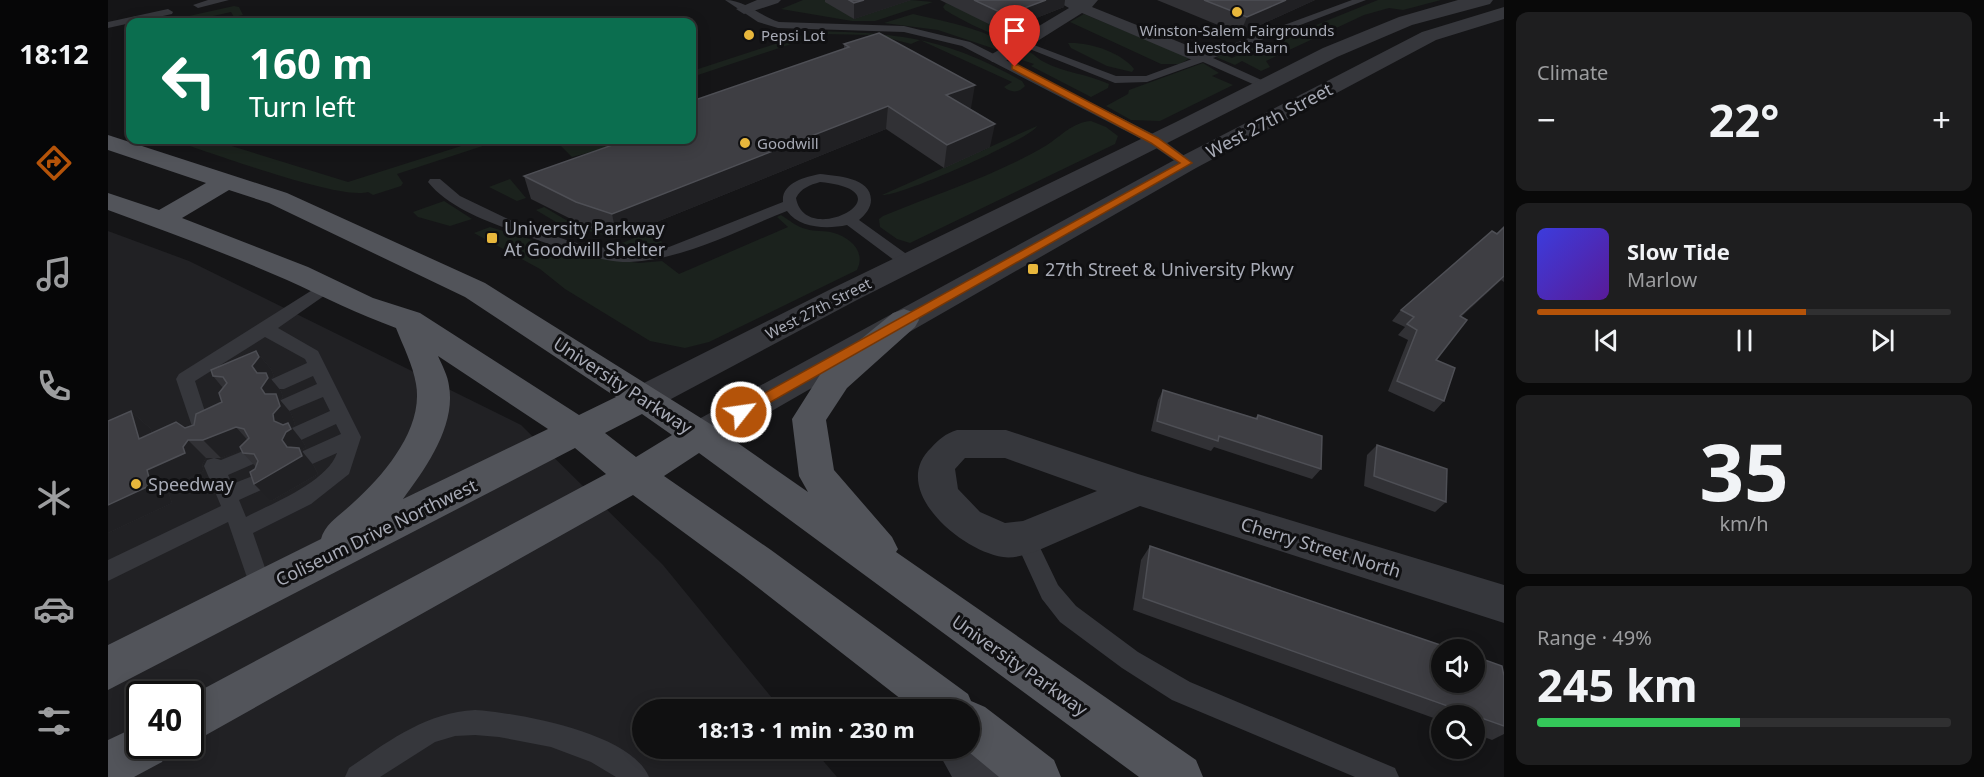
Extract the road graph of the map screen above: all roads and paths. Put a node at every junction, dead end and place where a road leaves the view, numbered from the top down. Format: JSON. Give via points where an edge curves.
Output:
{"nodes":[{"id":1,"x":224,"y":0,"type":"edge"},
{"id":2,"x":730,"y":0,"type":"edge"},
{"id":3,"x":773,"y":0,"type":"edge"},
{"id":4,"x":1063,"y":0,"type":"edge"},
{"id":5,"x":1360,"y":0,"type":"edge"},
{"id":6,"x":1479,"y":0,"type":"edge"},
{"id":7,"x":1087,"y":4,"type":"edge"},
{"id":8,"x":198,"y":5,"type":"dead end"},
{"id":9,"x":744,"y":9,"type":"junction"},
{"id":10,"x":168,"y":12,"type":"dead end"},
{"id":11,"x":1504,"y":13,"type":"edge"},
{"id":12,"x":140,"y":18,"type":"edge"},
{"id":13,"x":126,"y":21,"type":"edge"},
{"id":14,"x":108,"y":25,"type":"edge"},
{"id":15,"x":1022,"y":44,"type":"junction"},
{"id":16,"x":998,"y":58,"type":"junction"},
{"id":17,"x":1203,"y":58,"type":"junction"},
{"id":18,"x":1264,"y":85,"type":"junction"},
{"id":19,"x":1154,"y":141,"type":"junction"},
{"id":20,"x":108,"y":142,"type":"edge"},
{"id":21,"x":1187,"y":163,"type":"junction"},
{"id":22,"x":226,"y":181,"type":"junction"},
{"id":23,"x":435,"y":182,"type":"dead end"},
{"id":24,"x":108,"y":201,"type":"edge"},
{"id":25,"x":789,"y":205,"type":"junction"},
{"id":26,"x":161,"y":220,"type":"junction"},
{"id":27,"x":850,"y":220,"type":"junction"},
{"id":28,"x":907,"y":262,"type":"junction"},
{"id":29,"x":325,"y":287,"type":"junction"},
{"id":30,"x":904,"y":320,"type":"junction"},
{"id":31,"x":409,"y":321,"type":"junction"},
{"id":32,"x":265,"y":330,"type":"junction"},
{"id":33,"x":318,"y":366,"type":"junction"},
{"id":34,"x":278,"y":384,"type":"dead end"},
{"id":35,"x":328,"y":387,"type":"junction"},
{"id":36,"x":644,"y":398,"type":"junction"},
{"id":37,"x":287,"y":405,"type":"dead end"},
{"id":38,"x":215,"y":411,"type":"edge"},
{"id":39,"x":341,"y":414,"type":"junction"},
{"id":40,"x":197,"y":418,"type":"junction"},
{"id":41,"x":579,"y":432,"type":"junction"},
{"id":42,"x":299,"y":433,"type":"dead end"},
{"id":43,"x":700,"y":435,"type":"junction"},
{"id":44,"x":204,"y":436,"type":"edge"},
{"id":45,"x":352,"y":437,"type":"junction"},
{"id":46,"x":253,"y":455,"type":"edge"},
{"id":47,"x":310,"y":458,"type":"dead end"},
{"id":48,"x":635,"y":476,"type":"junction"},
{"id":49,"x":263,"y":480,"type":"edge"},
{"id":50,"x":1138,"y":490,"type":"junction"},
{"id":51,"x":233,"y":512,"type":"junction"},
{"id":52,"x":1026,"y":538,"type":"junction"},
{"id":53,"x":108,"y":571,"type":"edge"},
{"id":54,"x":268,"y":585,"type":"junction"},
{"id":55,"x":908,"y":585,"type":"junction"},
{"id":56,"x":1504,"y":604,"type":"edge"},
{"id":57,"x":108,"y":668,"type":"edge"},
{"id":58,"x":922,"y":694,"type":"edge"},
{"id":59,"x":204,"y":713,"type":"edge"},
{"id":60,"x":980,"y":732,"type":"edge"},
{"id":61,"x":126,"y":756,"type":"edge"},
{"id":62,"x":967,"y":759,"type":"edge"},
{"id":63,"x":108,"y":765,"type":"edge"},
{"id":64,"x":358,"y":777,"type":"edge"},
{"id":65,"x":636,"y":777,"type":"edge"},
{"id":66,"x":981,"y":777,"type":"edge"},
{"id":67,"x":1037,"y":777,"type":"edge"},
{"id":68,"x":1179,"y":777,"type":"edge"},
{"id":69,"x":1386,"y":777,"type":"edge"}],
"edges":[{"from":1,"to":8,"type":"lane"},
{"from":2,"to":9,"type":"lane"},
{"from":3,"to":9,"type":"street"},
{"from":4,"to":7,"type":"street"},
{"from":5,"to":17,"type":"lane"},
{"from":6,"to":18,"type":"street","name":"West 27th Street","via":[[1412,16]]},
{"from":7,"to":15,"type":"street"},
{"from":7,"to":17,"type":"street"},
{"from":9,"to":16,"type":"lane","via":[[778,25],[871,26],[918,32],[966,44]]},
{"from":10,"to":12,"type":"lane"},
{"from":11,"to":21,"type":"street","name":"West 27th Street","via":[[1429,36]]},
{"from":13,"to":14,"type":"lane"},
{"from":15,"to":16,"type":"street"},
{"from":15,"to":17,"type":"lane","via":[[1115,80],[1147,79]]},
{"from":16,"to":19,"type":"lane"},
{"from":17,"to":18,"type":"lane"},
{"from":18,"to":19,"type":"street","name":"West 27th Street"},
{"from":19,"to":21,"type":"lane"},
{"from":19,"to":28,"type":"street","name":"West 27th Street"},
{"from":20,"to":22,"type":"main road","name":"University Parkway"},
{"from":21,"to":30,"type":"street","name":"West 27th Street"},
{"from":22,"to":26,"type":"main road"},
{"from":22,"to":36,"type":"main road","name":"University Parkway","via":[[278,198],[475,290]]},
{"from":23,"to":25,"type":"lane","via":[[455,199],[505,223],[569,246],[628,257],[672,251]]},
{"from":24,"to":26,"type":"main road"},
{"from":25,"to":27,"type":"lane","via":[[802,218],[813,222]]},
{"from":25,"to":27,"type":"lane","via":[[789,198],[799,185],[820,178],[845,180],[863,191],[866,199],[860,214]]},
{"from":26,"to":29,"type":"main road"},
{"from":27,"to":28,"type":"lane"},
{"from":28,"to":36,"type":"street","name":"West 27th Street"},
{"from":29,"to":31,"type":"main road"},
{"from":29,"to":32,"type":"lane"},
{"from":30,"to":43,"type":"street","name":"West 27th Street"},
{"from":30,"to":55,"type":"main road","via":[[835,379],[809,419],[817,476]]},
{"from":31,"to":41,"type":"main road"},
{"from":31,"to":54,"type":"main road","via":[[433,387],[432,409],[412,457],[355,528]]},
{"from":32,"to":33,"type":"lane","via":[[312,355]]},
{"from":32,"to":40,"type":"lane","via":[[185,379]]},
{"from":33,"to":34,"type":"lane"},
{"from":33,"to":35,"type":"lane"},
{"from":35,"to":37,"type":"lane"},
{"from":35,"to":39,"type":"lane"},
{"from":36,"to":41,"type":"main road","name":"Coliseum Drive Northwest"},
{"from":36,"to":43,"type":"main road","name":"University Parkway"},
{"from":38,"to":40,"type":"lane"},
{"from":39,"to":42,"type":"lane"},
{"from":39,"to":45,"type":"lane"},
{"from":40,"to":44,"type":"lane"},
{"from":41,"to":48,"type":"main road"},
{"from":41,"to":54,"type":"main road","name":"Coliseum Drive Northwest"},
{"from":43,"to":48,"type":"main road","name":"West 27th Street"},
{"from":43,"to":55,"type":"main road","name":"University Parkway"},
{"from":45,"to":47,"type":"lane"},
{"from":45,"to":51,"type":"lane","via":[[342,468],[304,498]]},
{"from":46,"to":51,"type":"lane","via":[[215,468]]},
{"from":48,"to":58,"type":"main road"},
{"from":48,"to":59,"type":"main road"},
{"from":49,"to":51,"type":"lane"},
{"from":50,"to":52,"type":"street","name":"Cherry Street North"},
{"from":50,"to":52,"type":"street","name":"Cherry Street North","via":[[1006,444],[957,444],[936,465],[940,495],[967,524],[1003,540]]},
{"from":50,"to":56,"type":"street","name":"Cherry Street North"},
{"from":51,"to":53,"type":"lane"},
{"from":51,"to":54,"type":"lane"},
{"from":52,"to":69,"type":"lane","via":[[1050,592],[1068,614],[1130,660],[1181,691]]},
{"from":54,"to":57,"type":"main road","name":"Coliseum Drive Northwest"},
{"from":55,"to":68,"type":"main road","name":"University Parkway"},
{"from":60,"to":67,"type":"main road"},
{"from":61,"to":63,"type":"main road"},
{"from":62,"to":66,"type":"street"},
{"from":64,"to":65,"type":"lane","via":[[429,732],[455,724],[525,729],[572,740],[608,755]]}]}
